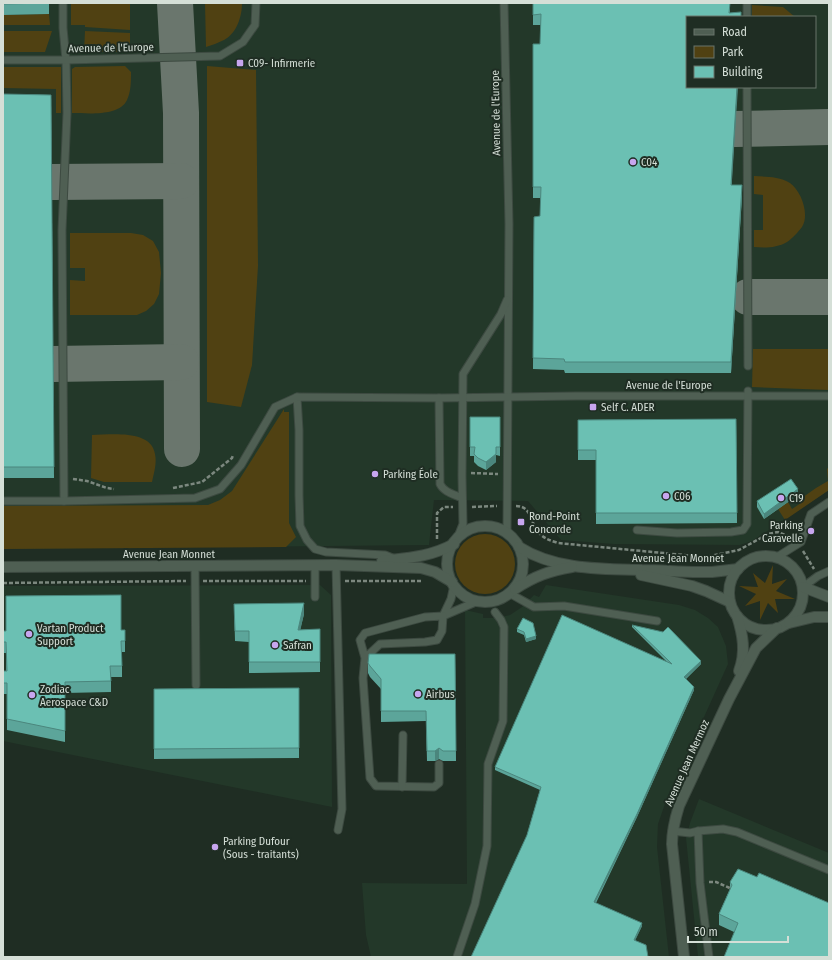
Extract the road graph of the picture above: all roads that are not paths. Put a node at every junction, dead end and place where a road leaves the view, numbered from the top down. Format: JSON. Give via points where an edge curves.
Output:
{"nodes":[{"id":1,"x":63,"y":3,"type":"edge"},
{"id":2,"x":256,"y":3,"type":"edge"},
{"id":3,"x":504,"y":3,"type":"edge"},
{"id":4,"x":747,"y":3,"type":"edge"},
{"id":5,"x":747,"y":16,"type":"edge"},
{"id":6,"x":3,"y":60,"type":"edge"},
{"id":7,"x":66,"y":60,"type":"junction"},
{"id":8,"x":747,"y":88,"type":"edge"},
{"id":9,"x":509,"y":294,"type":"junction"},
{"id":10,"x":748,"y":366,"type":"dead end"},
{"id":11,"x":748,"y":394,"type":"junction"},
{"id":12,"x":829,"y":396,"type":"edge"},
{"id":13,"x":297,"y":397,"type":"junction"},
{"id":14,"x":439,"y":398,"type":"junction"},
{"id":15,"x":462,"y":398,"type":"junction"},
{"id":16,"x":508,"y":398,"type":"junction"},
{"id":17,"x":462,"y":498,"type":"junction"},
{"id":18,"x":3,"y":501,"type":"edge"},
{"id":19,"x":64,"y":501,"type":"junction"},
{"id":20,"x":829,"y":502,"type":"edge"},
{"id":21,"x":638,"y":530,"type":"dead end"},
{"id":22,"x":507,"y":533,"type":"junction"},
{"id":23,"x":455,"y":541,"type":"junction"},
{"id":24,"x":519,"y":547,"type":"junction"},
{"id":25,"x":777,"y":557,"type":"junction"},
{"id":26,"x":397,"y":559,"type":"junction"},
{"id":27,"x":315,"y":565,"type":"junction"},
{"id":28,"x":336,"y":565,"type":"junction"},
{"id":29,"x":195,"y":566,"type":"junction"},
{"id":30,"x":3,"y":567,"type":"edge"},
{"id":31,"x":576,"y":567,"type":"junction"},
{"id":32,"x":617,"y":569,"type":"junction"},
{"id":33,"x":738,"y":569,"type":"junction"},
{"id":34,"x":829,"y":571,"type":"edge"},
{"id":35,"x":453,"y":584,"type":"junction"},
{"id":36,"x":803,"y":587,"type":"junction"},
{"id":37,"x":511,"y":592,"type":"junction"},
{"id":38,"x":315,"y":597,"type":"dead end"},
{"id":39,"x":829,"y":597,"type":"edge"},
{"id":40,"x":478,"y":601,"type":"junction"},
{"id":41,"x":730,"y":602,"type":"junction"},
{"id":42,"x":495,"y":612,"type":"dead end"},
{"id":43,"x":737,"y":615,"type":"junction"},
{"id":44,"x":443,"y":616,"type":"junction"},
{"id":45,"x":829,"y":616,"type":"edge"},
{"id":46,"x":657,"y":621,"type":"dead end"},
{"id":47,"x":787,"y":623,"type":"junction"},
{"id":48,"x":777,"y":628,"type":"junction"},
{"id":49,"x":365,"y":658,"type":"junction"},
{"id":50,"x":196,"y":685,"type":"dead end"},
{"id":51,"x":729,"y":699,"type":"junction"},
{"id":52,"x":403,"y":735,"type":"dead end"},
{"id":53,"x":440,"y":764,"type":"dead end"},
{"id":54,"x":402,"y":787,"type":"junction"},
{"id":55,"x":338,"y":830,"type":"dead end"},
{"id":56,"x":672,"y":831,"type":"junction"},
{"id":57,"x":698,"y":831,"type":"junction"},
{"id":58,"x":829,"y":870,"type":"edge"},
{"id":59,"x":457,"y":957,"type":"edge"},
{"id":60,"x":684,"y":957,"type":"edge"},
{"id":61,"x":709,"y":957,"type":"edge"}],
"edges":[{"from":1,"to":7,"type":"lane"},
{"from":2,"to":7,"type":"lane","name":"Avenue de l'Europe","via":[[255,25],[243,42],[220,56]]},
{"from":3,"to":9,"type":"lane","name":"Avenue de l'Europe"},
{"from":4,"to":5,"type":"lane"},
{"from":6,"to":7,"type":"lane","name":"Avenue de l'Europe"},
{"from":7,"to":19,"type":"lane","via":[[67,113],[62,230]]},
{"from":8,"to":10,"type":"lane"},
{"from":9,"to":15,"type":"lane","via":[[501,314],[463,374]]},
{"from":9,"to":16,"type":"lane","name":"Avenue de l'Europe"},
{"from":11,"to":12,"type":"lane","name":"Avenue de l'Europe"},
{"from":11,"to":16,"type":"lane","name":"Avenue de l'Europe"},
{"from":11,"to":21,"type":"lane","via":[[747,524],[743,530],[685,533]]},
{"from":13,"to":14,"type":"lane","name":"Avenue de l'Europe"},
{"from":13,"to":19,"type":"lane","via":[[275,407],[241,465],[220,488],[195,498]]},
{"from":13,"to":26,"type":"lane","via":[[300,526],[307,540],[315,549],[326,552],[385,555]]},
{"from":14,"to":15,"type":"lane","name":"Avenue de l'Europe"},
{"from":14,"to":17,"type":"lane","via":[[440,484],[443,489]]},
{"from":15,"to":16,"type":"lane","name":"Avenue de l'Europe"},
{"from":15,"to":17,"type":"lane"},
{"from":16,"to":22,"type":"lane","name":"Avenue de l'Europe"},
{"from":17,"to":23,"type":"lane","via":[[462,524]]},
{"from":18,"to":19,"type":"lane"},
{"from":20,"to":25,"type":"lane","via":[[811,514],[801,542]]},
{"from":22,"to":23,"type":"street","via":[[487,526],[466,532]]},
{"from":22,"to":24,"type":"street"},
{"from":23,"to":26,"type":"street","name":"Avenue Jean Monnet","via":[[436,553]]},
{"from":23,"to":35,"type":"street","via":[[448,563]]},
{"from":24,"to":31,"type":"street","name":"Avenue Jean Monnet","via":[[546,559]]},
{"from":24,"to":37,"type":"street","via":[[522,574]]},
{"from":25,"to":33,"type":"street","via":[[755,557]]},
{"from":25,"to":36,"type":"street","via":[[794,568]]},
{"from":26,"to":28,"type":"street","name":"Avenue Jean Monnet"},
{"from":27,"to":28,"type":"street","name":"Avenue Jean Monnet"},
{"from":27,"to":29,"type":"street","name":"Avenue Jean Monnet"},
{"from":27,"to":38,"type":"lane"},
{"from":28,"to":35,"type":"street","name":"Avenue Jean Monnet","via":[[421,568],[435,572]]},
{"from":28,"to":55,"type":"lane","via":[[342,809]]},
{"from":29,"to":30,"type":"street","name":"Avenue Jean Monnet"},
{"from":29,"to":50,"type":"lane"},
{"from":31,"to":32,"type":"street","name":"Avenue Jean Monnet"},
{"from":31,"to":37,"type":"street","name":"Avenue Jean Monnet","via":[[552,570]]},
{"from":32,"to":33,"type":"street","name":"Avenue Jean Monnet","via":[[712,572]]},
{"from":32,"to":41,"type":"street","name":"Avenue Jean Monnet","via":[[692,586]]},
{"from":33,"to":41,"type":"street","via":[[729,590]]},
{"from":34,"to":36,"type":"lane"},
{"from":35,"to":40,"type":"street","via":[[469,598]]},
{"from":35,"to":44,"type":"lane","via":[[451,599]]},
{"from":36,"to":39,"type":"street"},
{"from":36,"to":47,"type":"street","via":[[800,608]]},
{"from":37,"to":40,"type":"street","via":[[494,601]]},
{"from":37,"to":46,"type":"lane","via":[[534,607],[564,606]]},
{"from":40,"to":44,"type":"lane"},
{"from":41,"to":43,"type":"street"},
{"from":42,"to":59,"type":"lane","via":[[504,627],[503,721],[488,764],[488,832],[484,865],[475,904]]},
{"from":43,"to":48,"type":"street","via":[[755,628]]},
{"from":43,"to":51,"type":"street","name":"Avenue Jean Mermoz","via":[[744,653]]},
{"from":44,"to":49,"type":"lane","via":[[442,631],[437,640],[380,644]]},
{"from":44,"to":49,"type":"lane","via":[[425,617],[366,633],[360,640]]},
{"from":45,"to":47,"type":"street"},
{"from":47,"to":48,"type":"street"},
{"from":48,"to":51,"type":"street","name":"Avenue Jean Mermoz","via":[[756,648]]},
{"from":49,"to":54,"type":"lane","via":[[363,678],[370,778],[376,786]]},
{"from":51,"to":56,"type":"street","name":"Avenue Jean Mermoz","via":[[679,806]]},
{"from":52,"to":54,"type":"lane"},
{"from":53,"to":54,"type":"lane","via":[[439,783],[434,787]]},
{"from":56,"to":57,"type":"lane"},
{"from":56,"to":60,"type":"street","name":"Avenue Jean Mermoz"},
{"from":57,"to":58,"type":"lane","via":[[723,829],[737,832]]},
{"from":57,"to":61,"type":"lane","via":[[700,883]]}]}
